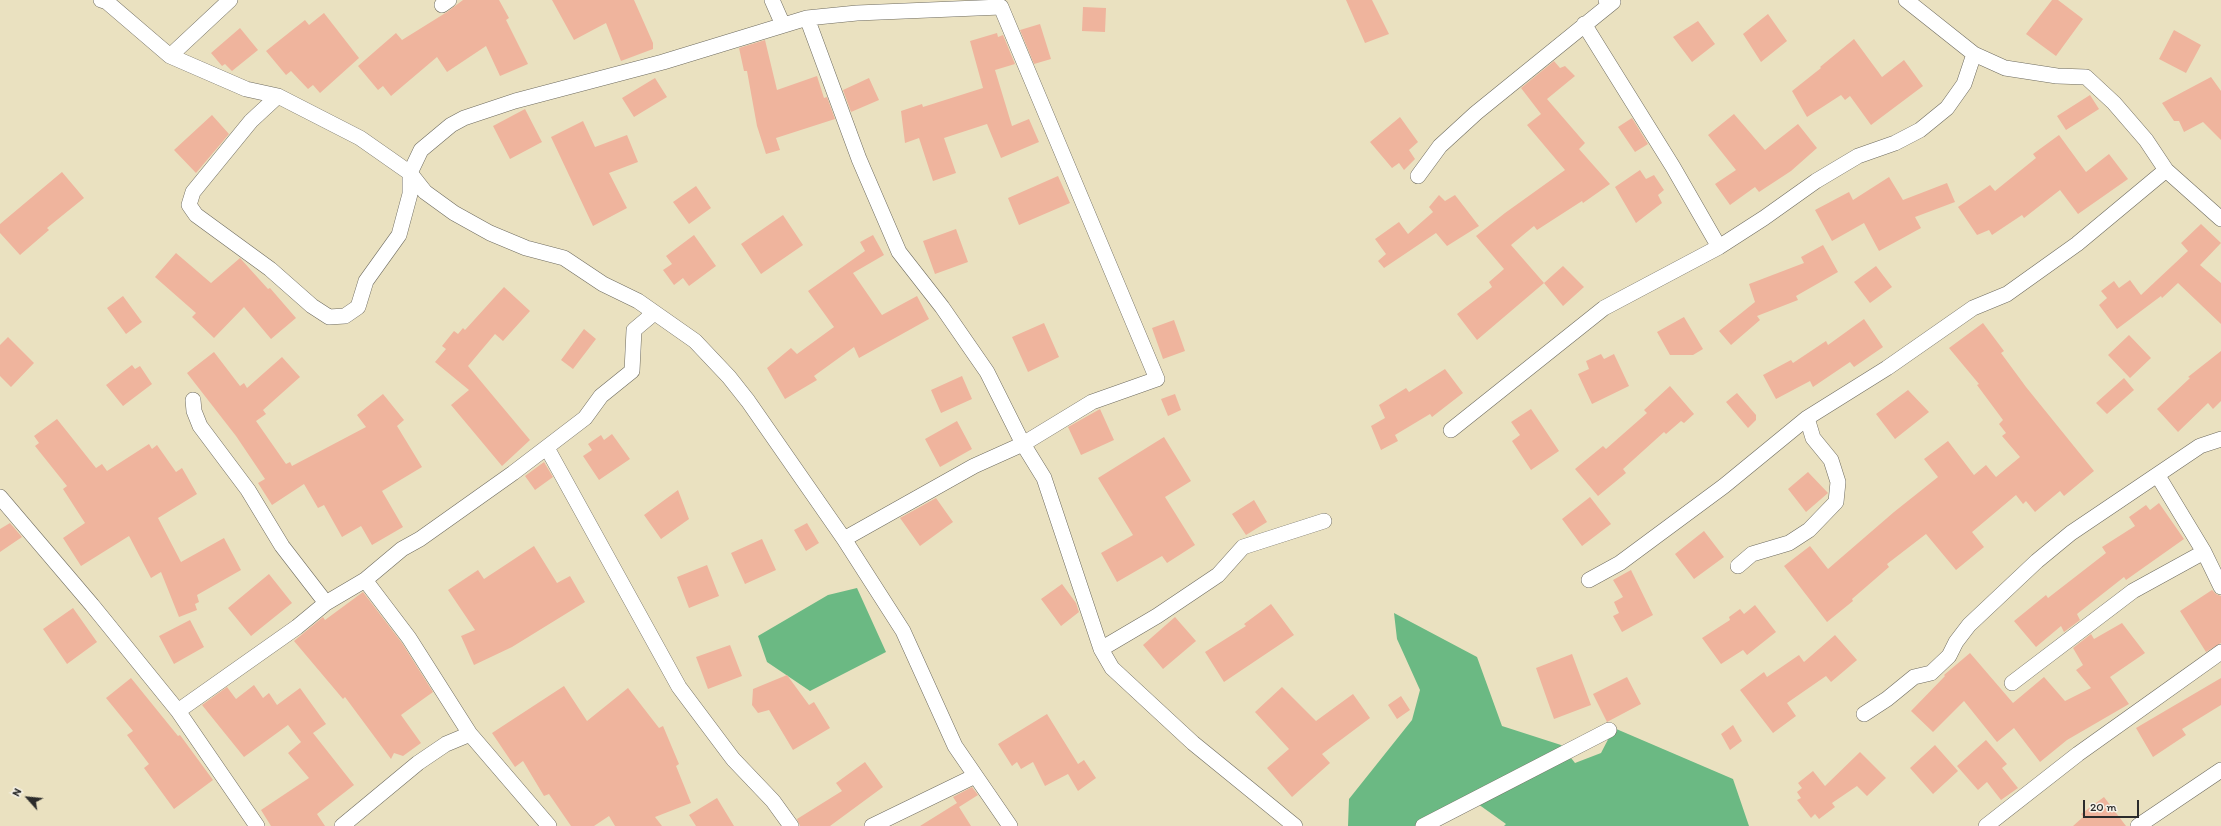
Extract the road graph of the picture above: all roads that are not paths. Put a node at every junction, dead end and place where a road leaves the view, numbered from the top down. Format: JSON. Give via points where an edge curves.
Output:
{"nodes":[{"id":1,"x":101,"y":0,"type":"edge"},
{"id":2,"x":230,"y":0,"type":"edge"},
{"id":3,"x":772,"y":0,"type":"edge"},
{"id":4,"x":1906,"y":0,"type":"edge"},
{"id":5,"x":1612,"y":1,"type":"edge"},
{"id":6,"x":807,"y":18,"type":"junction"},
{"id":7,"x":1584,"y":24,"type":"junction"},
{"id":8,"x":783,"y":25,"type":"junction"},
{"id":9,"x":1974,"y":54,"type":"junction"},
{"id":10,"x":170,"y":56,"type":"junction"},
{"id":11,"x":278,"y":96,"type":"junction"},
{"id":12,"x":2166,"y":170,"type":"junction"},
{"id":13,"x":410,"y":173,"type":"junction"},
{"id":14,"x":1418,"y":176,"type":"dead end"},
{"id":15,"x":2221,"y":219,"type":"edge"},
{"id":16,"x":1719,"y":247,"type":"junction"},
{"id":17,"x":653,"y":314,"type":"junction"},
{"id":18,"x":193,"y":400,"type":"dead end"},
{"id":19,"x":1807,"y":418,"type":"junction"},
{"id":20,"x":1451,"y":430,"type":"dead end"},
{"id":21,"x":2221,"y":439,"type":"edge"},
{"id":22,"x":1023,"y":444,"type":"junction"},
{"id":23,"x":547,"y":448,"type":"junction"},
{"id":24,"x":2158,"y":476,"type":"junction"},
{"id":25,"x":0,"y":497,"type":"edge"},
{"id":26,"x":1324,"y":521,"type":"dead end"},
{"id":27,"x":844,"y":539,"type":"junction"},
{"id":28,"x":2204,"y":552,"type":"junction"},
{"id":29,"x":1738,"y":566,"type":"dead end"},
{"id":30,"x":365,"y":580,"type":"junction"},
{"id":31,"x":1589,"y":580,"type":"dead end"},
{"id":32,"x":2221,"y":587,"type":"edge"},
{"id":33,"x":326,"y":603,"type":"junction"},
{"id":34,"x":1101,"y":648,"type":"junction"},
{"id":35,"x":2221,"y":652,"type":"edge"},
{"id":36,"x":2012,"y":683,"type":"dead end"},
{"id":37,"x":178,"y":711,"type":"junction"},
{"id":38,"x":1864,"y":714,"type":"dead end"},
{"id":39,"x":1609,"y":730,"type":"dead end"},
{"id":40,"x":470,"y":734,"type":"junction"},
{"id":41,"x":2221,"y":770,"type":"edge"},
{"id":42,"x":975,"y":776,"type":"junction"},
{"id":43,"x":257,"y":826,"type":"edge"},
{"id":44,"x":342,"y":826,"type":"edge"},
{"id":45,"x":549,"y":826,"type":"edge"},
{"id":46,"x":791,"y":826,"type":"edge"},
{"id":47,"x":872,"y":826,"type":"edge"},
{"id":48,"x":1010,"y":826,"type":"edge"},
{"id":49,"x":1295,"y":826,"type":"edge"},
{"id":50,"x":1423,"y":826,"type":"edge"},
{"id":51,"x":1986,"y":826,"type":"edge"},
{"id":52,"x":2138,"y":826,"type":"edge"}],
"edges":[{"from":1,"to":10,"type":"street","via":[[107,2]]},
{"from":2,"to":10,"type":"street"},
{"from":3,"to":8,"type":"street"},
{"from":4,"to":9,"type":"street"},
{"from":5,"to":7,"type":"street"},
{"from":6,"to":8,"type":"street"},
{"from":6,"to":22,"type":"street","via":[[859,159],[899,252],[942,307],[987,372]]},
{"from":6,"to":22,"type":"street","via":[[857,12],[1001,7],[1157,379],[1092,402]]},
{"from":7,"to":14,"type":"street","via":[[1471,117],[1440,146]]},
{"from":7,"to":16,"type":"street","via":[[1673,167]]},
{"from":8,"to":13,"type":"street","via":[[663,62],[515,101],[464,118],[451,125],[421,150]]},
{"from":9,"to":12,"type":"street","via":[[2005,68],[2057,76],[2086,77],[2114,103],[2142,135]]},
{"from":9,"to":16,"type":"street","via":[[1964,84],[1947,108],[1920,130],[1858,156],[1816,181]]},
{"from":10,"to":11,"type":"street","via":[[246,89]]},
{"from":11,"to":13,"type":"street","via":[[360,138]]},
{"from":11,"to":13,"type":"street","via":[[251,121],[193,192],[189,205],[196,215],[270,269],[312,306],[329,317],[345,316],[358,307],[366,281],[399,235],[410,194]]},
{"from":12,"to":15,"type":"street"},
{"from":12,"to":19,"type":"street","via":[[2077,244],[2013,289],[1973,308],[1887,368]]},
{"from":13,"to":17,"type":"street","via":[[426,192],[454,213],[490,233],[526,248],[564,258],[603,284],[638,301]]},
{"from":16,"to":20,"type":"street","via":[[1604,308]]},
{"from":17,"to":23,"type":"street","via":[[634,330],[632,371],[601,396],[585,418]]},
{"from":17,"to":27,"type":"street","via":[[695,341],[729,377],[792,462]]},
{"from":18,"to":33,"type":"street","via":[[200,426],[248,490],[282,546]]},
{"from":19,"to":29,"type":"street","via":[[1812,438],[1831,460],[1838,482],[1836,502],[1809,530],[1789,543],[1752,554]]},
{"from":19,"to":31,"type":"street","via":[[1724,486],[1620,563]]},
{"from":21,"to":24,"type":"street","via":[[2200,446]]},
{"from":22,"to":27,"type":"street","via":[[974,466]]},
{"from":22,"to":34,"type":"street","via":[[1044,478]]},
{"from":23,"to":30,"type":"street","via":[[402,549]]},
{"from":23,"to":46,"type":"street","via":[[679,687],[733,759],[773,801]]},
{"from":24,"to":28,"type":"street"},
{"from":24,"to":38,"type":"street","via":[[2128,493],[2071,533],[1969,625],[1948,656],[1931,673],[1914,677]]},
{"from":25,"to":37,"type":"street"},
{"from":26,"to":34,"type":"street","via":[[1242,547],[1218,574],[1157,616]]},
{"from":27,"to":42,"type":"street","via":[[903,631],[955,746]]},
{"from":28,"to":32,"type":"street"},
{"from":28,"to":36,"type":"street","via":[[2133,591]]},
{"from":30,"to":33,"type":"street"},
{"from":30,"to":40,"type":"street","via":[[409,638]]},
{"from":33,"to":37,"type":"street","via":[[297,627]]},
{"from":34,"to":49,"type":"street","via":[[1112,668],[1192,743]]},
{"from":35,"to":51,"type":"street","via":[[2078,754]]},
{"from":37,"to":43,"type":"street"},
{"from":39,"to":50,"type":"street"},
{"from":40,"to":44,"type":"street","via":[[446,744],[418,763]]},
{"from":40,"to":45,"type":"street"},
{"from":41,"to":52,"type":"street"},
{"from":42,"to":47,"type":"street"},
{"from":42,"to":48,"type":"street"}]}
